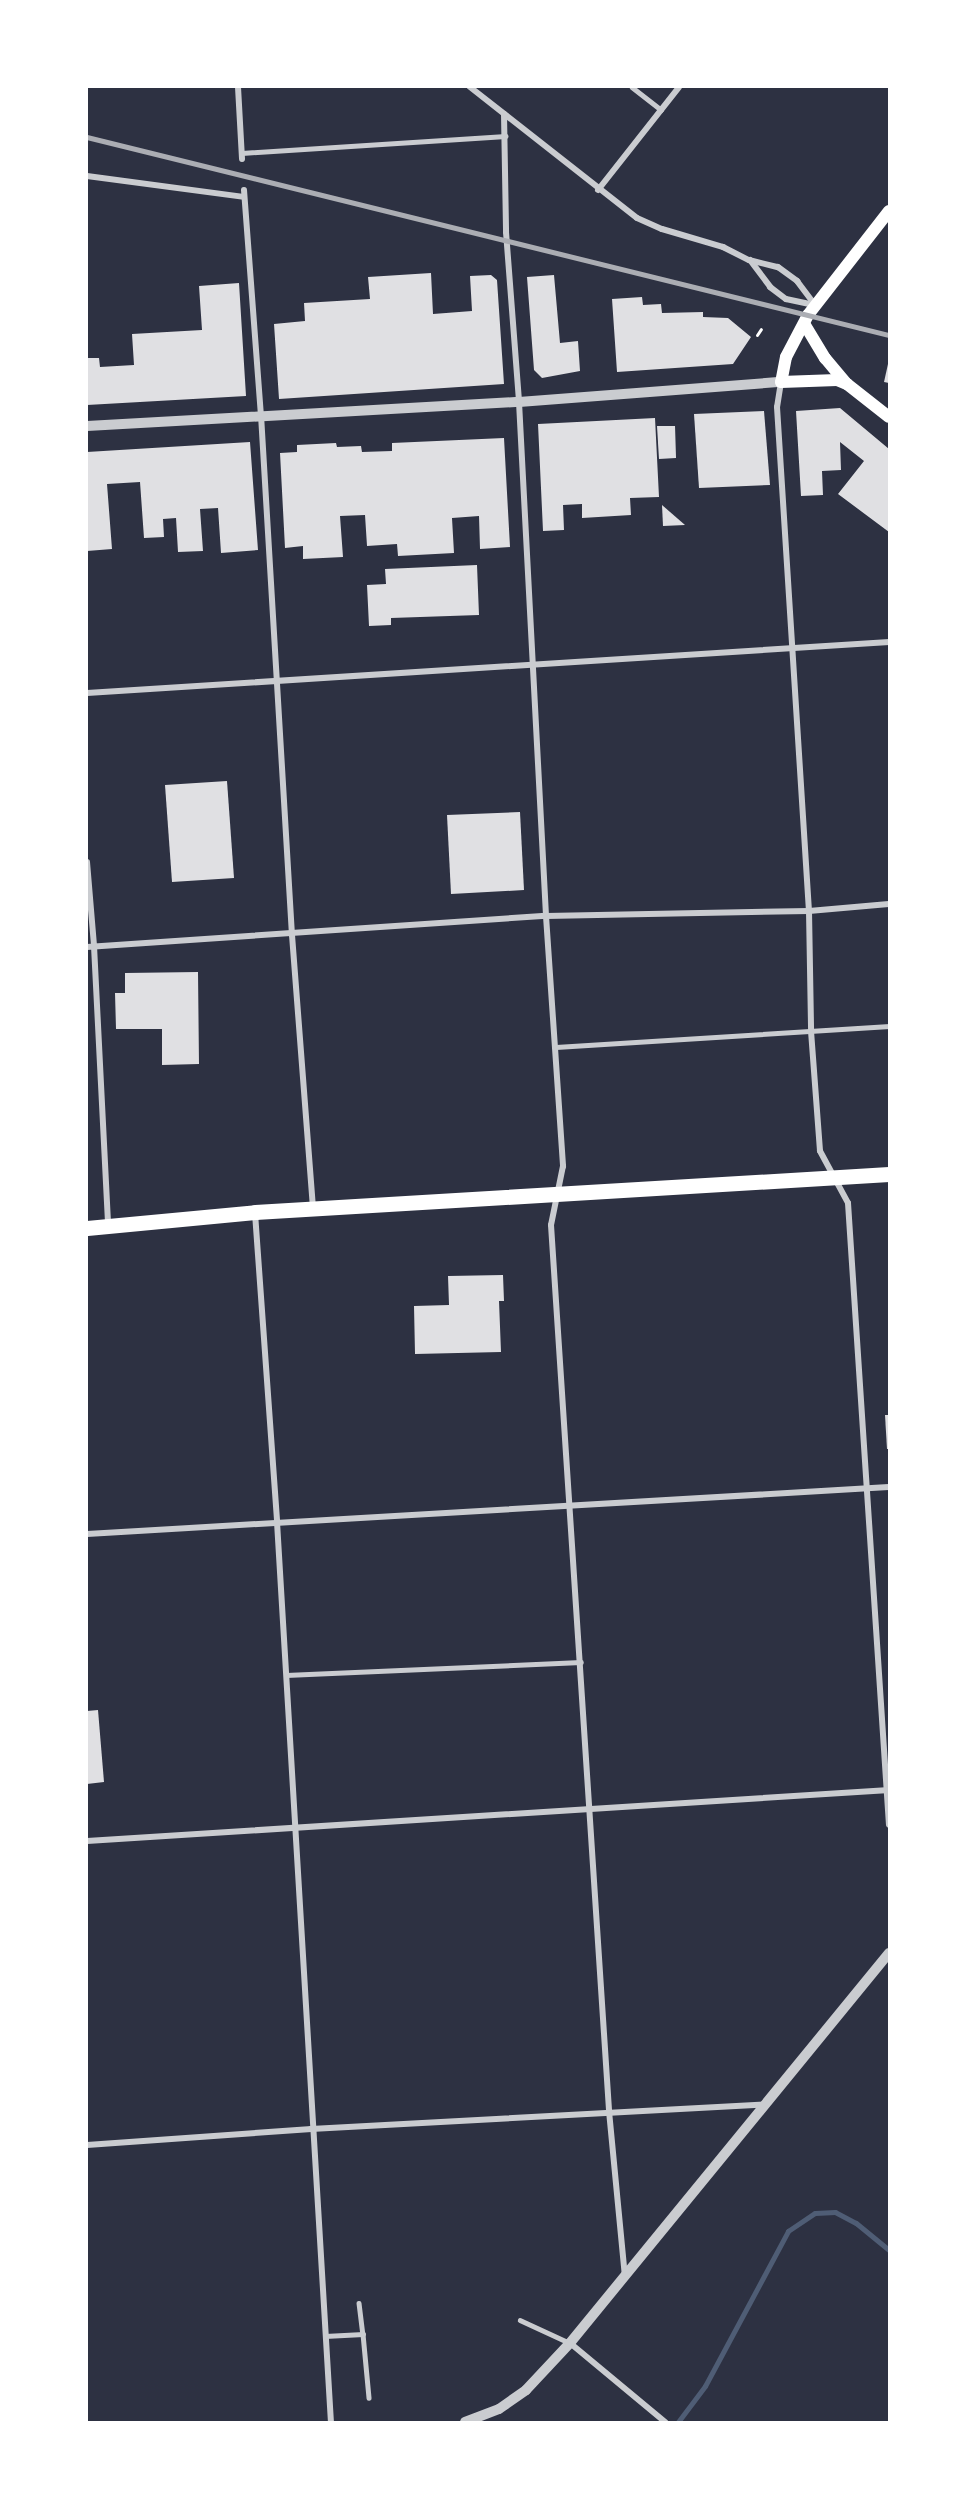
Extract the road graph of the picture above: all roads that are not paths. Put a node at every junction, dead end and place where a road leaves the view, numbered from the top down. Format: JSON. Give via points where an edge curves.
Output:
{"nodes":[{"id":1,"x":237,"y":87,"type":"edge"},
{"id":2,"x":470,"y":87,"type":"edge"},
{"id":3,"x":632,"y":87,"type":"edge"},
{"id":4,"x":679,"y":87,"type":"edge"},
{"id":5,"x":661,"y":110,"type":"junction"},
{"id":6,"x":504,"y":114,"type":"junction"},
{"id":7,"x":505,"y":136,"type":"junction"},
{"id":8,"x":242,"y":156,"type":"joint"},
{"id":9,"x":87,"y":176,"type":"edge"},
{"id":10,"x":598,"y":190,"type":"junction"},
{"id":11,"x":889,"y":211,"type":"edge"},
{"id":12,"x":749,"y":260,"type":"junction"},
{"id":13,"x":815,"y":305,"type":"junction"},
{"id":14,"x":805,"y":325,"type":"junction"},
{"id":15,"x":781,"y":382,"type":"junction"},
{"id":16,"x":847,"y":384,"type":"junction"},
{"id":17,"x":519,"y":402,"type":"junction"},
{"id":18,"x":261,"y":415,"type":"junction"},
{"id":19,"x":889,"y":417,"type":"edge"},
{"id":20,"x":87,"y":426,"type":"edge"},
{"id":21,"x":889,"y":642,"type":"edge"},
{"id":22,"x":791,"y":648,"type":"junction"},
{"id":23,"x":533,"y":665,"type":"junction"},
{"id":24,"x":277,"y":681,"type":"junction"},
{"id":25,"x":87,"y":693,"type":"edge"},
{"id":26,"x":87,"y":862,"type":"edge"},
{"id":27,"x":889,"y":904,"type":"edge"},
{"id":28,"x":809,"y":911,"type":"junction"},
{"id":29,"x":546,"y":916,"type":"junction"},
{"id":30,"x":292,"y":935,"type":"junction"},
{"id":31,"x":91,"y":947,"type":"edge"},
{"id":32,"x":889,"y":1026,"type":"edge"},
{"id":33,"x":811,"y":1031,"type":"junction"},
{"id":34,"x":556,"y":1047,"type":"junction"},
{"id":35,"x":889,"y":1174,"type":"edge"},
{"id":36,"x":833,"y":1177,"type":"junction"},
{"id":37,"x":557,"y":1194,"type":"junction"},
{"id":38,"x":313,"y":1209,"type":"junction"},
{"id":39,"x":255,"y":1212,"type":"junction"},
{"id":40,"x":108,"y":1226,"type":"junction"},
{"id":41,"x":87,"y":1228,"type":"edge"},
{"id":42,"x":889,"y":1487,"type":"edge"},
{"id":43,"x":867,"y":1488,"type":"junction"},
{"id":44,"x":571,"y":1505,"type":"junction"},
{"id":45,"x":277,"y":1522,"type":"junction"},
{"id":46,"x":87,"y":1534,"type":"edge"},
{"id":47,"x":581,"y":1662,"type":"junction"},
{"id":48,"x":285,"y":1675,"type":"junction"},
{"id":49,"x":888,"y":1790,"type":"edge"},
{"id":50,"x":591,"y":1809,"type":"junction"},
{"id":51,"x":889,"y":1825,"type":"edge"},
{"id":52,"x":294,"y":1829,"type":"junction"},
{"id":53,"x":87,"y":1841,"type":"edge"},
{"id":54,"x":889,"y":1953,"type":"edge"},
{"id":55,"x":766,"y":2103,"type":"junction"},
{"id":56,"x":609,"y":2111,"type":"junction"},
{"id":57,"x":311,"y":2129,"type":"junction"},
{"id":58,"x":87,"y":2145,"type":"edge"},
{"id":59,"x":625,"y":2276,"type":"junction"},
{"id":60,"x":359,"y":2303,"type":"dead end"},
{"id":61,"x":520,"y":2320,"type":"dead end"},
{"id":62,"x":363,"y":2334,"type":"junction"},
{"id":63,"x":325,"y":2336,"type":"junction"},
{"id":64,"x":570,"y":2343,"type":"junction"},
{"id":65,"x":369,"y":2398,"type":"dead end"},
{"id":66,"x":331,"y":2422,"type":"edge"},
{"id":67,"x":465,"y":2422,"type":"edge"},
{"id":68,"x":665,"y":2422,"type":"edge"}],
"edges":[{"from":1,"to":8,"type":"street"},
{"from":2,"to":6,"type":"street"},
{"from":3,"to":5,"type":"lane"},
{"from":4,"to":5,"type":"street"},
{"from":5,"to":10,"type":"street"},
{"from":6,"to":7,"type":"street"},
{"from":6,"to":10,"type":"street"},
{"from":7,"to":8,"type":"lane"},
{"from":7,"to":17,"type":"street","via":[[506,232]]},
{"from":9,"to":18,"type":"street","via":[[244,193]]},
{"from":10,"to":12,"type":"street","via":[[638,218]]},
{"from":11,"to":13,"type":"main road"},
{"from":12,"to":13,"type":"street","via":[[778,267],[797,281]]},
{"from":12,"to":13,"type":"street","via":[[770,287],[786,299]]},
{"from":13,"to":14,"type":"main road"},
{"from":14,"to":15,"type":"main road","via":[[786,357]]},
{"from":14,"to":16,"type":"main road"},
{"from":15,"to":16,"type":"main road","via":[[837,380]]},
{"from":15,"to":17,"type":"street"},
{"from":15,"to":22,"type":"street","via":[[777,407]]},
{"from":16,"to":19,"type":"main road"},
{"from":17,"to":18,"type":"street"},
{"from":17,"to":23,"type":"street"},
{"from":18,"to":20,"type":"street"},
{"from":18,"to":24,"type":"street"},
{"from":21,"to":22,"type":"street"},
{"from":22,"to":23,"type":"street"},
{"from":22,"to":28,"type":"street"},
{"from":23,"to":24,"type":"street"},
{"from":23,"to":29,"type":"street"},
{"from":24,"to":25,"type":"street"},
{"from":24,"to":30,"type":"street"},
{"from":26,"to":31,"type":"street"},
{"from":27,"to":28,"type":"street"},
{"from":28,"to":29,"type":"street"},
{"from":28,"to":33,"type":"street"},
{"from":29,"to":30,"type":"street"},
{"from":29,"to":34,"type":"street"},
{"from":30,"to":31,"type":"street"},
{"from":30,"to":38,"type":"street"},
{"from":31,"to":40,"type":"street"},
{"from":32,"to":33,"type":"lane"},
{"from":33,"to":34,"type":"lane"},
{"from":33,"to":36,"type":"street","via":[[820,1151]]},
{"from":34,"to":37,"type":"street","via":[[563,1166]]},
{"from":35,"to":36,"type":"main road"},
{"from":36,"to":37,"type":"main road"},
{"from":36,"to":43,"type":"street","via":[[848,1203]]},
{"from":37,"to":38,"type":"main road"},
{"from":37,"to":44,"type":"street","via":[[551,1225]]},
{"from":38,"to":39,"type":"main road"},
{"from":39,"to":40,"type":"main road"},
{"from":39,"to":45,"type":"street"},
{"from":40,"to":41,"type":"main road"},
{"from":42,"to":43,"type":"street"},
{"from":43,"to":44,"type":"street"},
{"from":43,"to":49,"type":"street"},
{"from":44,"to":45,"type":"street"},
{"from":44,"to":47,"type":"street"},
{"from":45,"to":46,"type":"street"},
{"from":45,"to":48,"type":"street"},
{"from":47,"to":48,"type":"lane"},
{"from":47,"to":50,"type":"street"},
{"from":48,"to":52,"type":"street"},
{"from":49,"to":50,"type":"street"},
{"from":49,"to":51,"type":"street"},
{"from":50,"to":52,"type":"street"},
{"from":50,"to":56,"type":"street"},
{"from":52,"to":53,"type":"street"},
{"from":52,"to":57,"type":"street"},
{"from":54,"to":55,"type":"street"},
{"from":55,"to":56,"type":"street"},
{"from":55,"to":59,"type":"street"},
{"from":56,"to":57,"type":"street"},
{"from":56,"to":59,"type":"street"},
{"from":57,"to":58,"type":"street"},
{"from":57,"to":63,"type":"street"},
{"from":59,"to":64,"type":"street"},
{"from":60,"to":62,"type":"lane"},
{"from":61,"to":64,"type":"lane"},
{"from":62,"to":63,"type":"lane"},
{"from":62,"to":65,"type":"lane"},
{"from":63,"to":66,"type":"street"},
{"from":64,"to":67,"type":"street","via":[[526,2390],[499,2409]]},
{"from":64,"to":68,"type":"street"}]}
